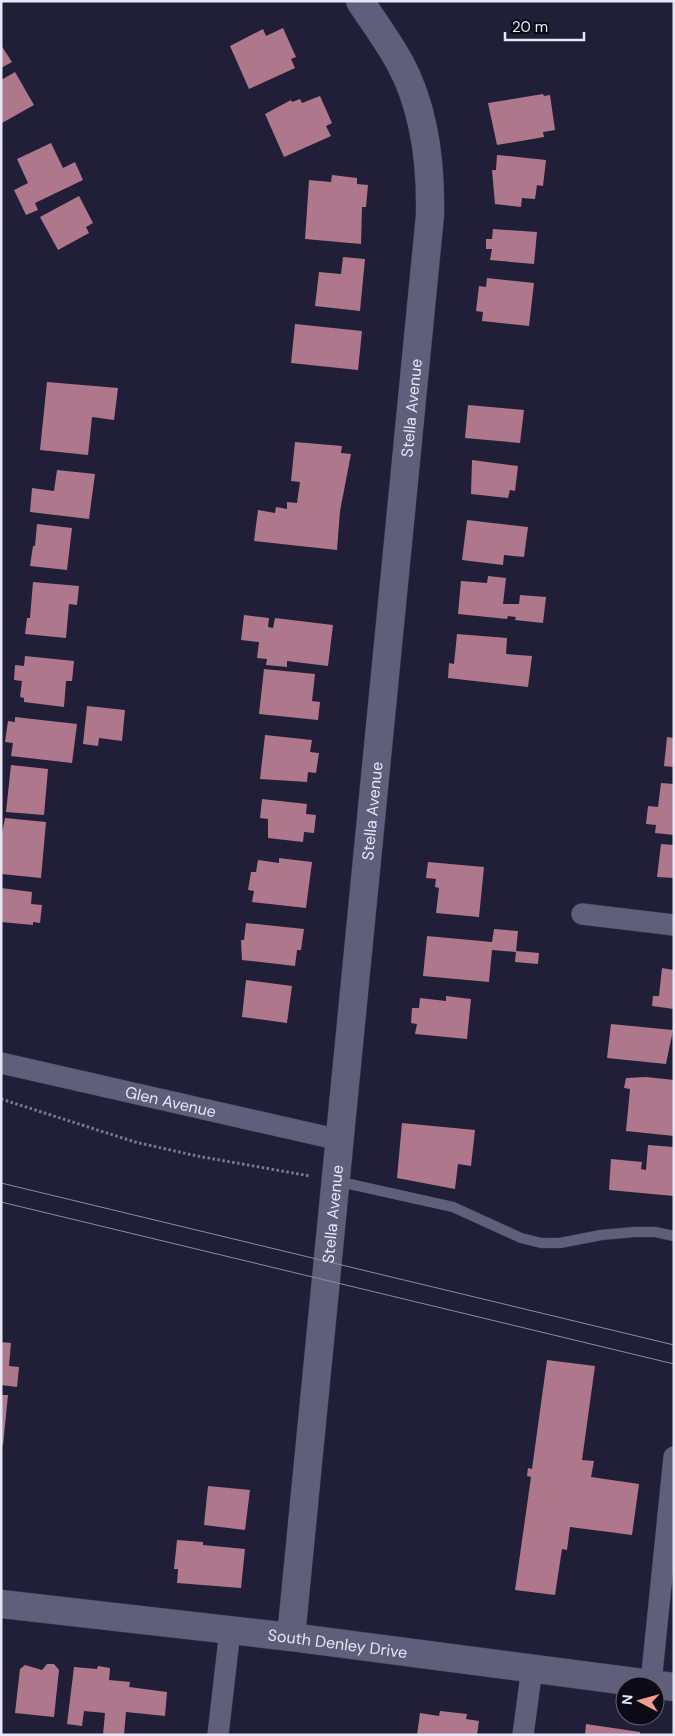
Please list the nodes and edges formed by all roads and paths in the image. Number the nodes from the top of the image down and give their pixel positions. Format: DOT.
graph roads {
  1 [pos="360,1"];
  2 [pos="582,914"];
  3 [pos="674,925"];
  4 [pos="1,1063"];
  5 [pos="1,1099"];
  6 [pos="340,1140"];
  7 [pos="336,1180"];
  8 [pos="674,1236"];
  9 [pos="674,1457"];
  10 [pos="1,1604"];
  11 [pos="230,1630"];
  12 [pos="291,1637"];
  13 [pos="532,1668"];
  14 [pos="662,1676"];
  15 [pos="615,1679"];
  16 [pos="218,1735"];
  17 [pos="523,1735"];
  1 -- 6 [label="street, Stella Avenue"];
  2 -- 3 [label="street"];
  4 -- 6 [label="street, Glen Avenue"];
  5 -- 7 [label="path"];
  6 -- 7 [label="street, Stella Avenue"];
  7 -- 8 [label="lane"];
  7 -- 12 [label="street, Stella Avenue"];
  9 -- 14 [label="street"];
  10 -- 11 [label="street, South Denley Drive"];
  11 -- 12 [label="street, South Denley Drive"];
  11 -- 16 [label="street"];
  12 -- 13 [label="street, South Denley Drive"];
  13 -- 15 [label="street, South Denley Drive"];
  13 -- 17 [label="street"];
}
